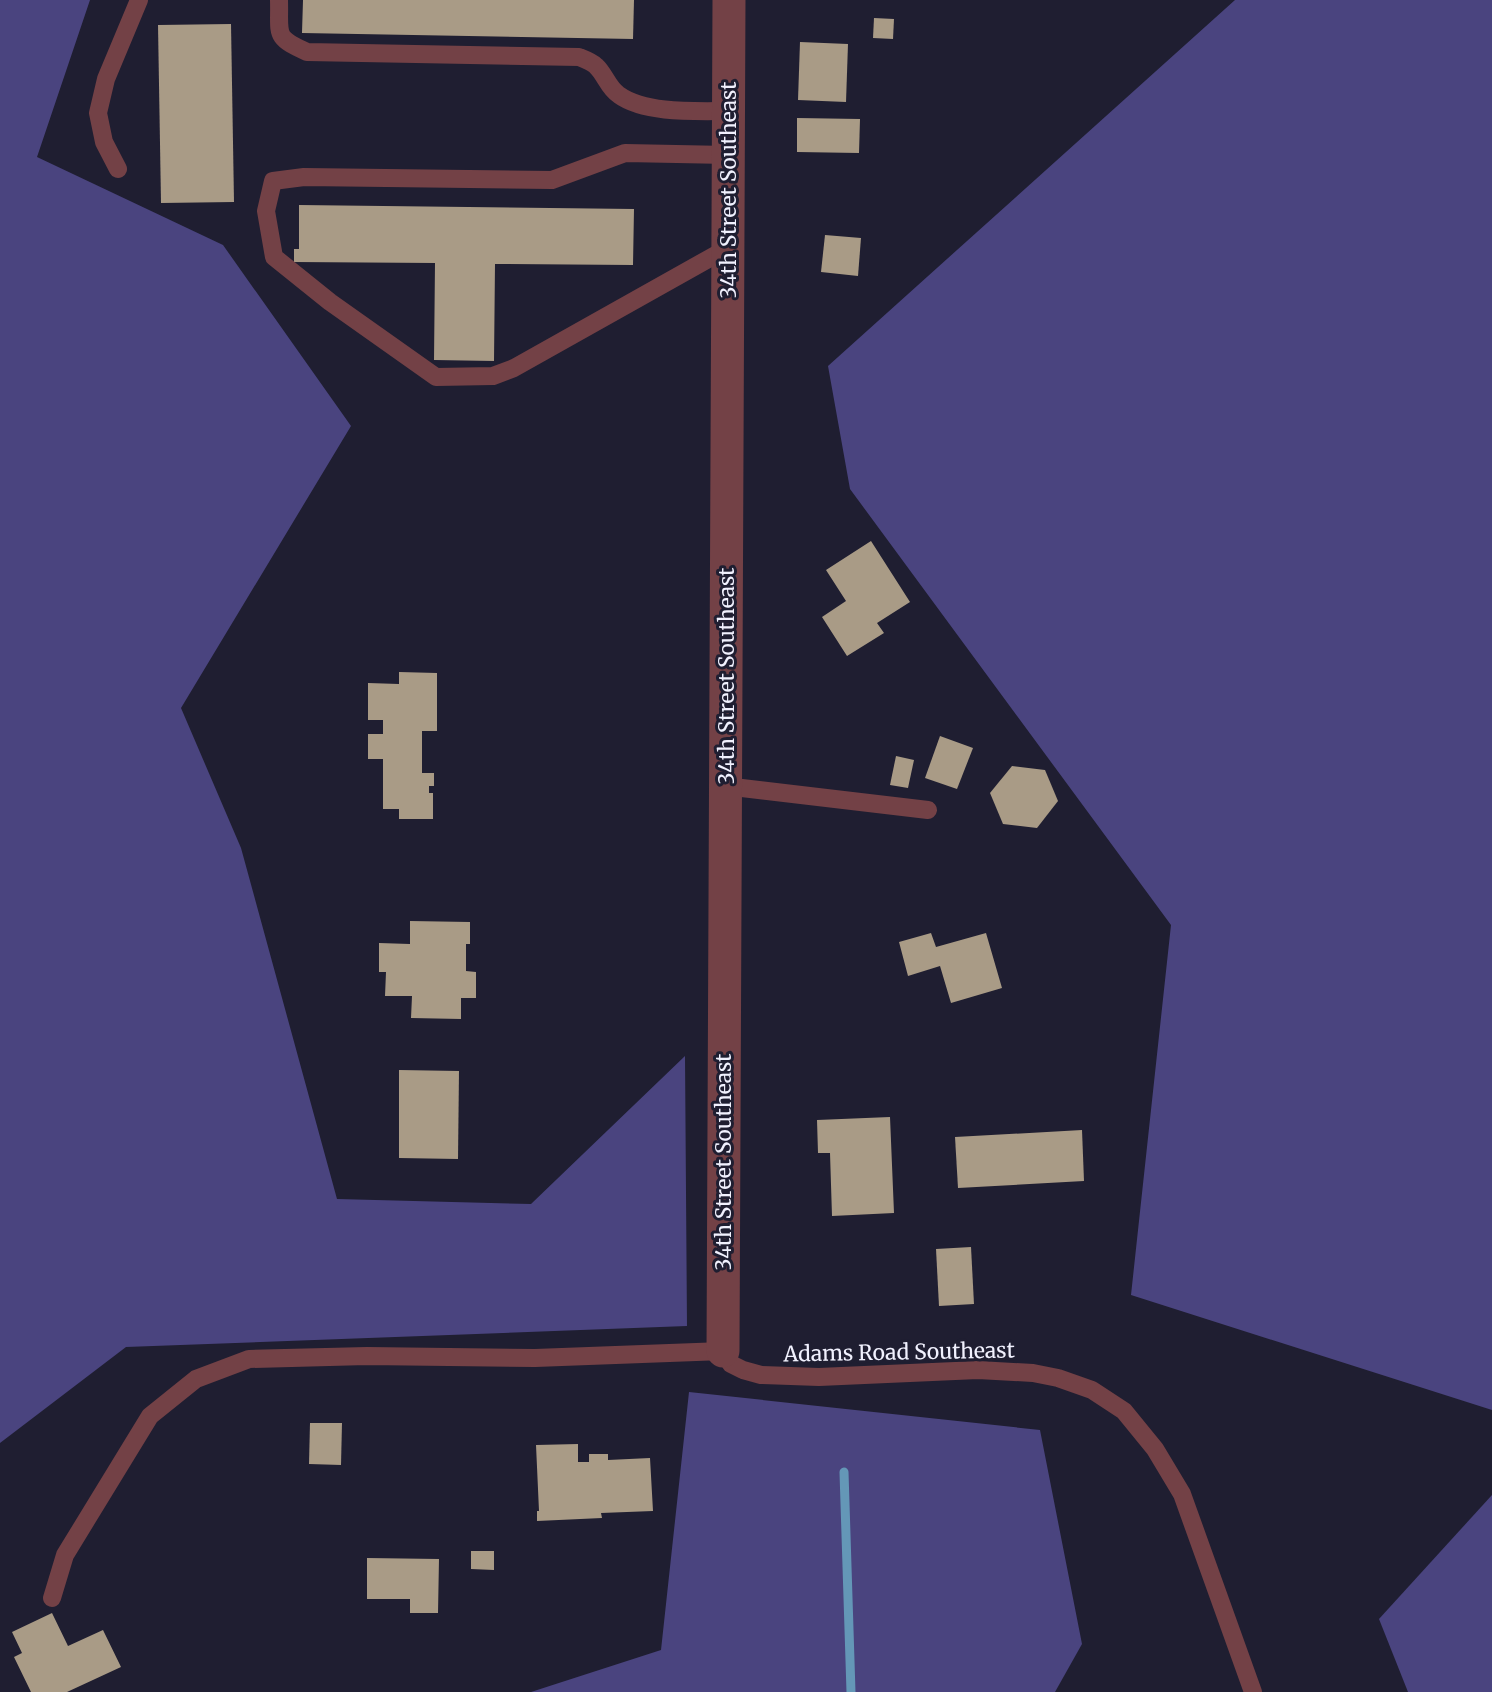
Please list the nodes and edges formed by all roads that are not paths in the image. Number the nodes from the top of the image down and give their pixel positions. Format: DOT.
graph roads {
  1 [pos="139,0"];
  2 [pos="279,0"];
  3 [pos="729,0"];
  4 [pos="729,111"];
  5 [pos="728,155"];
  6 [pos="118,169"];
  7 [pos="728,248"];
  8 [pos="725,786"];
  9 [pos="928,810"];
  10 [pos="723,1351"];
  11 [pos="52,1598"];
  12 [pos="1253,1692"];
  1 -- 6 [label="lane"];
  2 -- 4 [label="lane"];
  3 -- 4 [label="street, 34th Street Southeast"];
  4 -- 5 [label="street, 34th Street Southeast"];
  5 -- 7 [label="street, 34th Street Southeast"];
  5 -- 7 [label="lane"];
  7 -- 8 [label="street, 34th Street Southeast"];
  8 -- 9 [label="lane"];
  8 -- 10 [label="street, 34th Street Southeast"];
  10 -- 11 [label="lane"];
  10 -- 12 [label="lane, Adams Road Southeast"];
}
